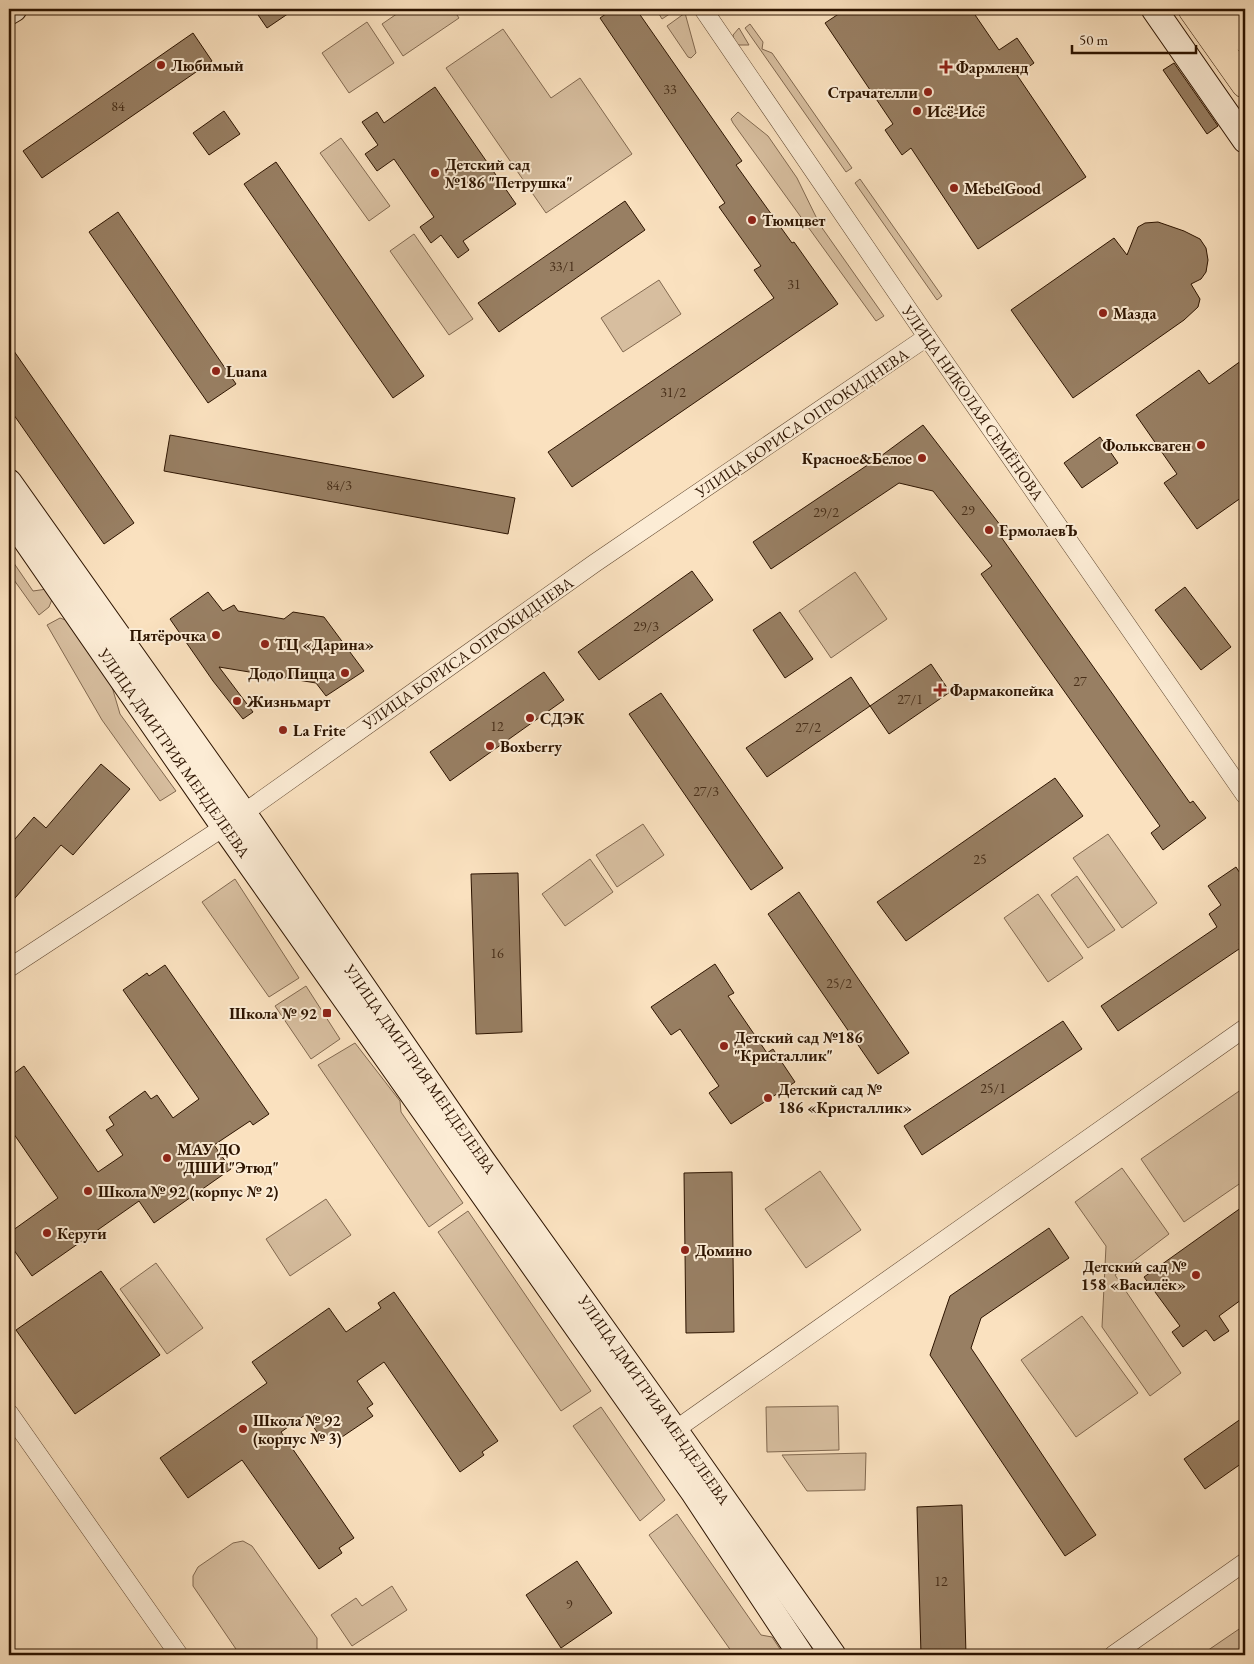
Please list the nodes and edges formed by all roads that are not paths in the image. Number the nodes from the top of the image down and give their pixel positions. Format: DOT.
graph roads {
  1 [pos="14,9"];
  2 [pos="703,9"];
  3 [pos="1154,9"];
  4 [pos="1192,9"];
  5 [pos="1225,9"];
  6 [pos="9,12"];
  7 [pos="1245,38"];
  8 [pos="1245,84"];
  9 [pos="1245,140"];
  10 [pos="928,337"];
  11 [pos="9,482"];
  12 [pos="9,516"];
  13 [pos="1245,795"];
  14 [pos="233,819"];
  15 [pos="9,968"];
  16 [pos="1245,1028"];
  17 [pos="9,1413"];
  18 [pos="675,1430"];
  19 [pos="1245,1562"];
  20 [pos="179,1655"];
  21 [pos="801,1655"];
  22 [pos="833,1655"];
  23 [pos="1113,1655"];
  1 -- 6 [label="street"];
  2 -- 10 [label="street, УЛИЦА НИКОЛАЯ СЕМЁНОВА"];
  3 -- 9 [label="street"];
  4 -- 8 [label="highway"];
  5 -- 7 [label="highway"];
  10 -- 13 [label="street, УЛИЦА НИКОЛАЯ СЕМЁНОВА"];
  10 -- 14 [label="street, УЛИЦА БОРИСА ОПРОКИДНЕВА"];
  11 -- 14 [label="street, УЛИЦА ДМИТРИЯ МЕНДЕЛЕЕВА"];
  12 -- 14 [label="street, УЛИЦА ДМИТРИЯ МЕНДЕЛЕЕВА"];
  14 -- 15 [label="street, УЛИЦА БОРИСА ОПРОКИДНЕВА"];
  14 -- 18 [label="street, УЛИЦА ДМИТРИЯ МЕНДЕЛЕЕВА"];
  14 -- 21 [label="street, УЛИЦА ДМИТРИЯ МЕНДЕЛЕЕВА"];
  16 -- 18 [label="street"];
  17 -- 20 [label="street"];
  18 -- 22 [label="street, УЛИЦА ДМИТРИЯ МЕНДЕЛЕЕВА"];
  19 -- 23 [label="street"];
}
